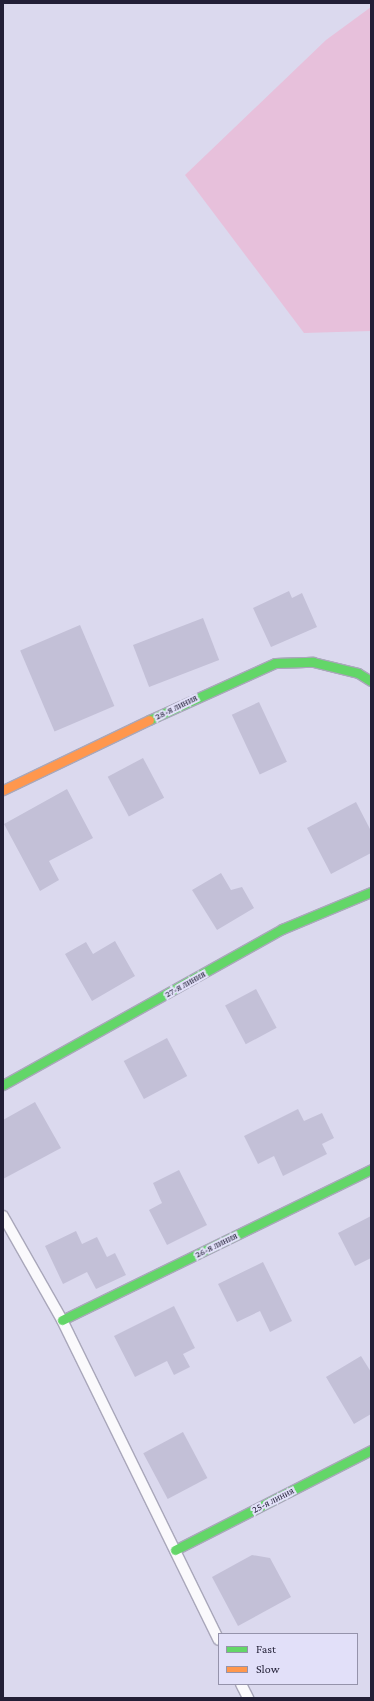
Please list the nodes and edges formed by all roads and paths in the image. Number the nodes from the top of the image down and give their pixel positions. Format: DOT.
graph roads {
  1 [pos="371,681"];
  2 [pos="3,790"];
  3 [pos="371,892"];
  4 [pos="3,1085"];
  5 [pos="371,1169"];
  6 [pos="3,1216"];
  7 [pos="62,1320"];
  8 [pos="371,1450"];
  9 [pos="175,1550"];
  10 [pos="218,1638"];
  11 [pos="242,1685"];
  12 [pos="248,1698"];
  1 -- 2 [label="street, 28-я линия"];
  3 -- 4 [label="street, 27-я линия"];
  5 -- 7 [label="street, 26-я линия"];
  6 -- 7 [label="lane"];
  7 -- 9 [label="lane"];
  8 -- 9 [label="street, 25-я линия"];
  9 -- 10 [label="lane"];
  11 -- 12 [label="lane"];
}
